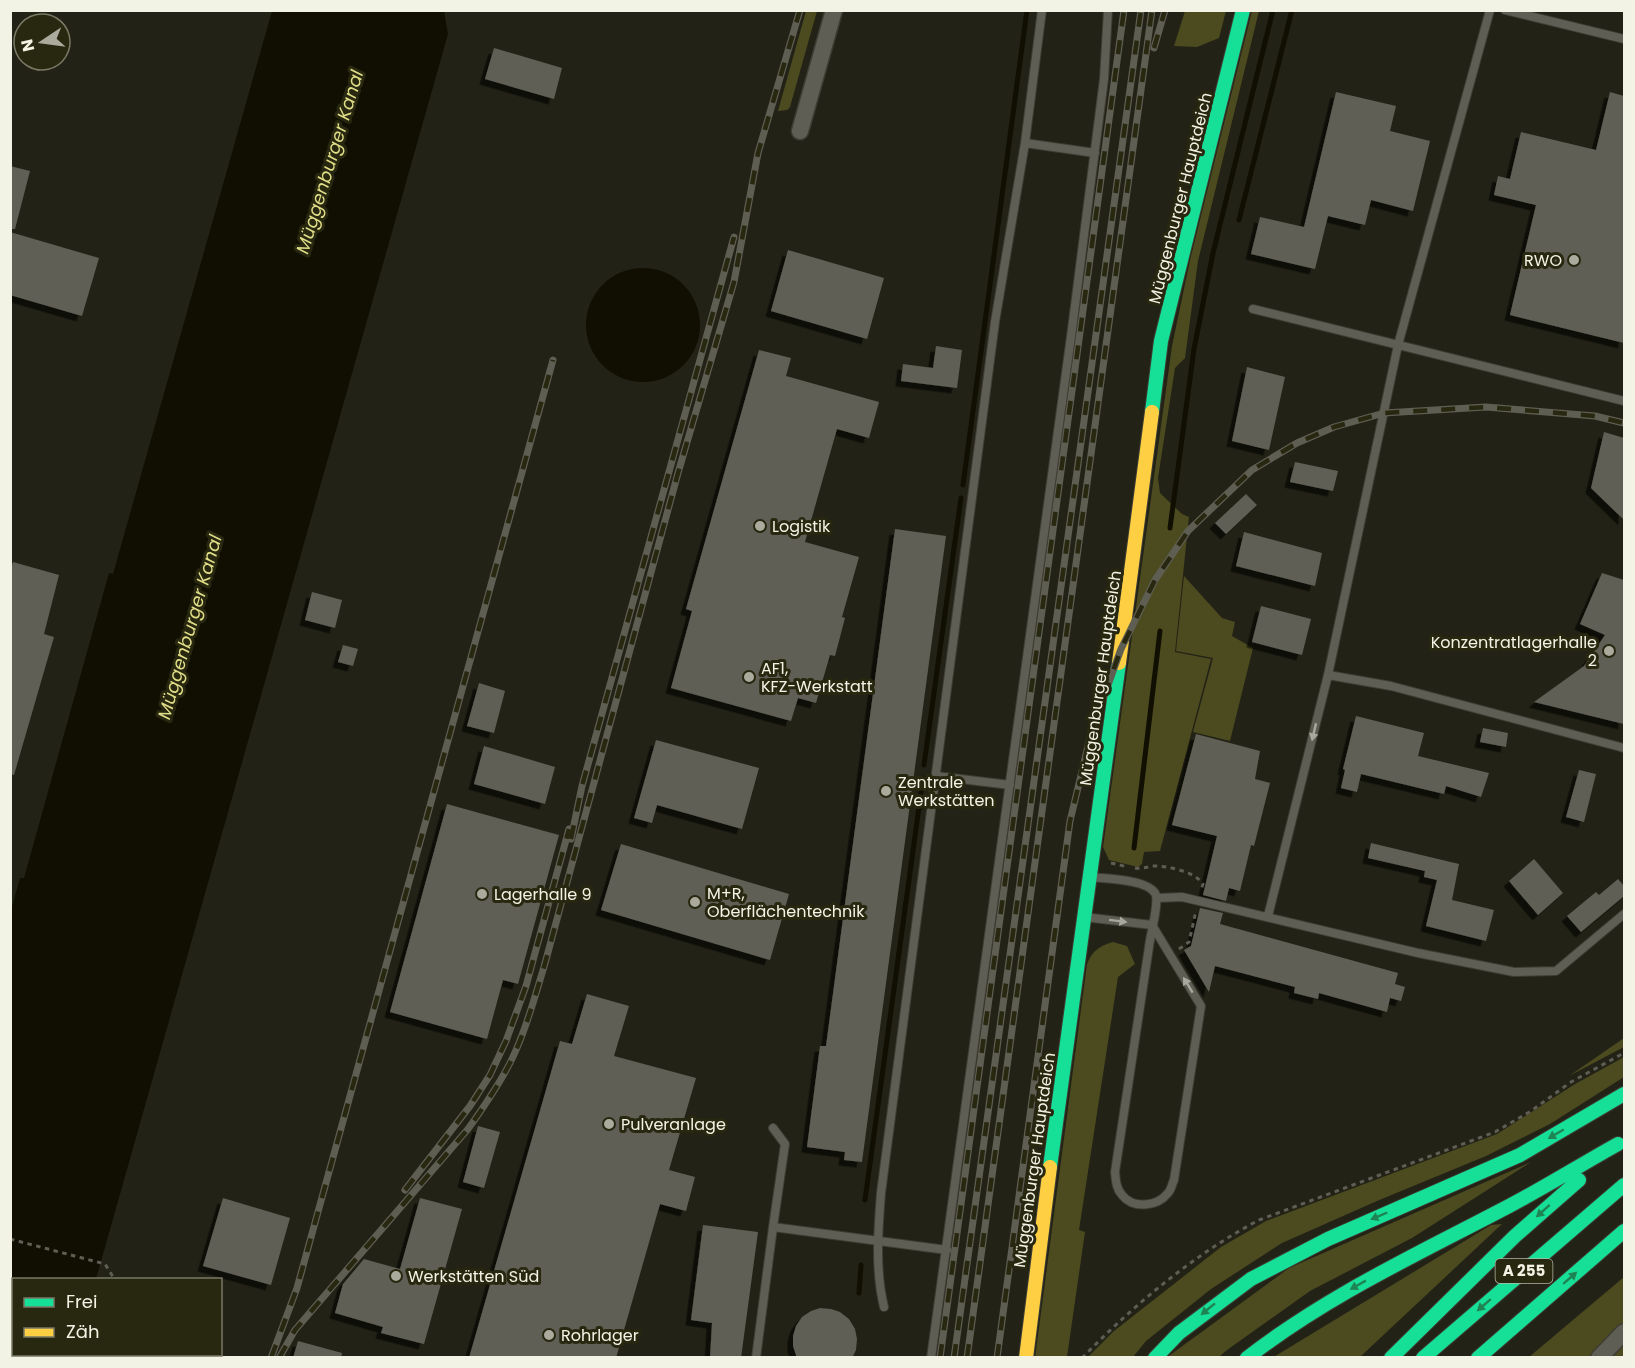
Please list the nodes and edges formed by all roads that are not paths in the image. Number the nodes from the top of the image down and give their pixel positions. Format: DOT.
graph roads {
  1 [pos="834,10"];
  2 [pos="1042,10"];
  3 [pos="1108,10"];
  4 [pos="1244,10"];
  5 [pos="1490,10"];
  6 [pos="1505,10"];
  7 [pos="1624,39"];
  8 [pos="800,131"];
  9 [pos="1025,143"];
  10 [pos="1095,153"];
  11 [pos="1253,309"];
  12 [pos="1398,345"];
  13 [pos="1624,400"];
  14 [pos="1328,675"];
  15 [pos="1624,748"];
  16 [pos="936,776"];
  17 [pos="1010,785"];
  18 [pos="1089,877"];
  19 [pos="1157,897"];
  20 [pos="1624,914"];
  21 [pos="1084,916"];
  22 [pos="1268,916"];
  23 [pos="1152,925"];
  24 [pos="1624,1094"];
  25 [pos="773,1128"];
  26 [pos="1574,1139"];
  27 [pos="1622,1142"];
  28 [pos="1624,1185"];
  29 [pos="1513,1188"];
  30 [pos="773,1227"];
  31 [pos="1624,1231"];
  32 [pos="878,1241"];
  33 [pos="947,1250"];
  34 [pos="1409,1258"];
  35 [pos="884,1307"];
  36 [pos="1624,1332"];
  37 [pos="756,1358"];
  38 [pos="931,1358"];
  39 [pos="1026,1358"];
  40 [pos="1155,1358"];
  41 [pos="1247,1358"];
  42 [pos="1390,1358"];
  43 [pos="1423,1358"];
  44 [pos="1478,1358"];
  45 [pos="1599,1358"];
  1 -- 8 [label="street"];
  2 -- 9 [label="lane"];
  3 -- 10 [label="lane"];
  4 -- 18 [label="main road, Müggenburger Hauptdeich"];
  5 -- 12 [label="lane"];
  6 -- 7 [label="lane"];
  9 -- 10 [label="lane"];
  9 -- 16 [label="lane"];
  10 -- 17 [label="lane"];
  11 -- 12 [label="lane"];
  12 -- 13 [label="lane"];
  12 -- 14 [label="lane"];
  14 -- 15 [label="lane"];
  14 -- 22 [label="lane, one-way"];
  16 -- 17 [label="lane"];
  16 -- 32 [label="lane"];
  17 -- 33 [label="lane"];
  18 -- 19 [label="lane"];
  18 -- 21 [label="main road, Müggenburger Hauptdeich"];
  19 -- 22 [label="lane"];
  19 -- 23 [label="lane"];
  20 -- 22 [label="lane"];
  21 -- 23 [label="lane, one-way"];
  21 -- 39 [label="main road, Müggenburger Hauptdeich"];
  23 -- 23 [label="lane, one-way"];
  24 -- 26 [label="main road"];
  24 -- 40 [label="main road, one-way"];
  25 -- 30 [label="lane"];
  27 -- 34 [label="main road"];
  27 -- 42 [label="main road, one-way"];
  28 -- 43 [label="main road, A 255, one-way"];
  29 -- 34 [label="main road"];
  30 -- 32 [label="lane"];
  30 -- 37 [label="lane"];
  44 -- 31 [label="main road, A 255, one-way"];
  32 -- 33 [label="lane"];
  32 -- 35 [label="lane"];
  33 -- 38 [label="lane"];
  34 -- 41 [label="main road, one-way"];
  36 -- 45 [label="street"];
}
